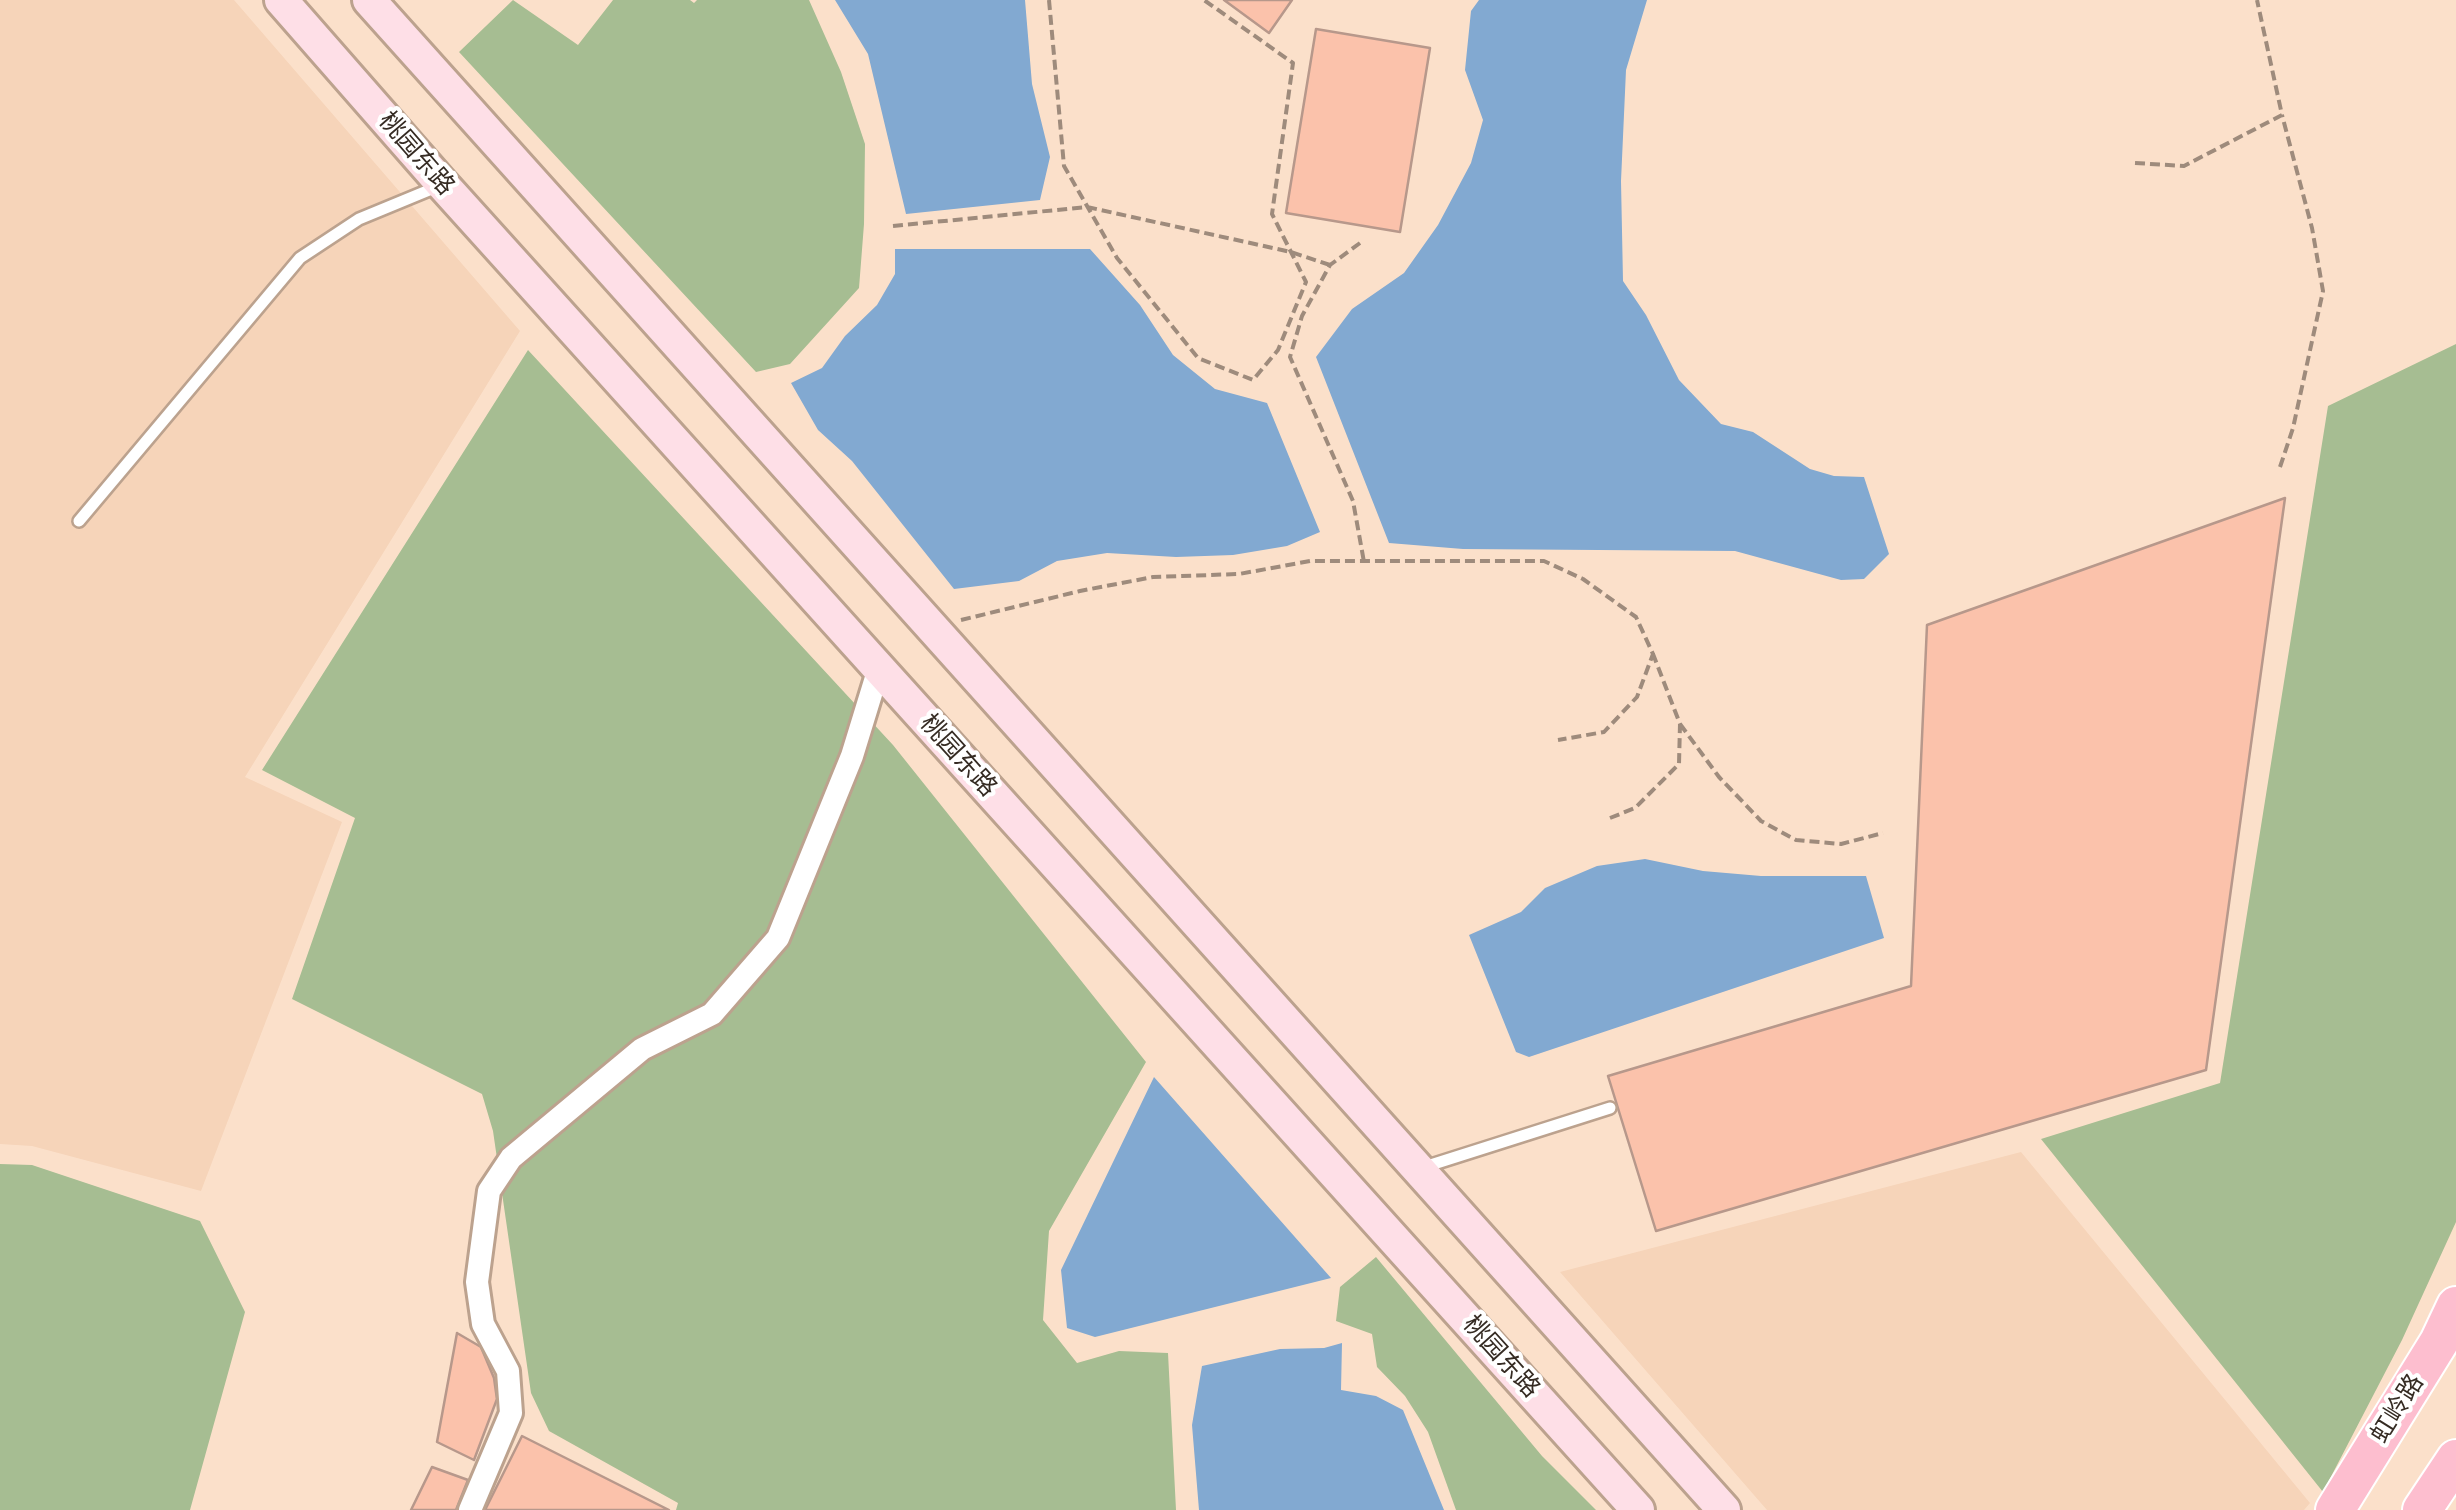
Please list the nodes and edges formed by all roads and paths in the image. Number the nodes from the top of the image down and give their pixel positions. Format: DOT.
graph roads {
  1 [pos="281,0"];
  2 [pos="369,0"];
  3 [pos="1049,0"];
  4 [pos="1204,0"];
  5 [pos="2256,0"];
  6 [pos="2282,115"];
  7 [pos="2136,163"];
  8 [pos="443,185"];
  9 [pos="1088,207"];
  10 [pos="893,226"];
  11 [pos="1360,243"];
  12 [pos="1291,252"];
  13 [pos="1330,264"];
  14 [pos="2280,467"];
  15 [pos="80,521"];
  16 [pos="1364,562"];
  17 [pos="932,628"];
  18 [pos="1652,654"];
  19 [pos="879,668"];
  20 [pos="1680,724"];
  21 [pos="1558,740"];
  22 [pos="1610,818"];
  23 [pos="1883,833"];
  24 [pos="1610,1108"];
  25 [pos="1417,1169"];
  26 [pos="2456,1306"];
  27 [pos="2456,1458"];
  28 [pos="470,1510"];
  29 [pos="1638,1510"];
  30 [pos="1724,1510"];
  31 [pos="2335,1510"];
  32 [pos="2422,1510"];
  1 -- 8 [label="main road, 桃园东路"];
  2 -- 17 [label="main road"];
  3 -- 9 [label="path"];
  4 -- 12 [label="path"];
  5 -- 6 [label="path"];
  6 -- 7 [label="path"];
  6 -- 14 [label="path"];
  8 -- 15 [label="lane"];
  8 -- 19 [label="main road, 桃园东路"];
  9 -- 10 [label="path"];
  9 -- 12 [label="path"];
  9 -- 12 [label="path"];
  11 -- 13 [label="path"];
  12 -- 13 [label="path"];
  13 -- 16 [label="path"];
  16 -- 17 [label="path"];
  16 -- 18 [label="path"];
  17 -- 25 [label="main road"];
  18 -- 20 [label="path"];
  18 -- 21 [label="path"];
  19 -- 28 [label="street"];
  19 -- 29 [label="main road, 桃园东路"];
  20 -- 22 [label="path"];
  20 -- 23 [label="path"];
  24 -- 25 [label="lane"];
  25 -- 30 [label="main road"];
  26 -- 31 [label="main road, 虹岭路"];
  27 -- 32 [label="main road"];
}
